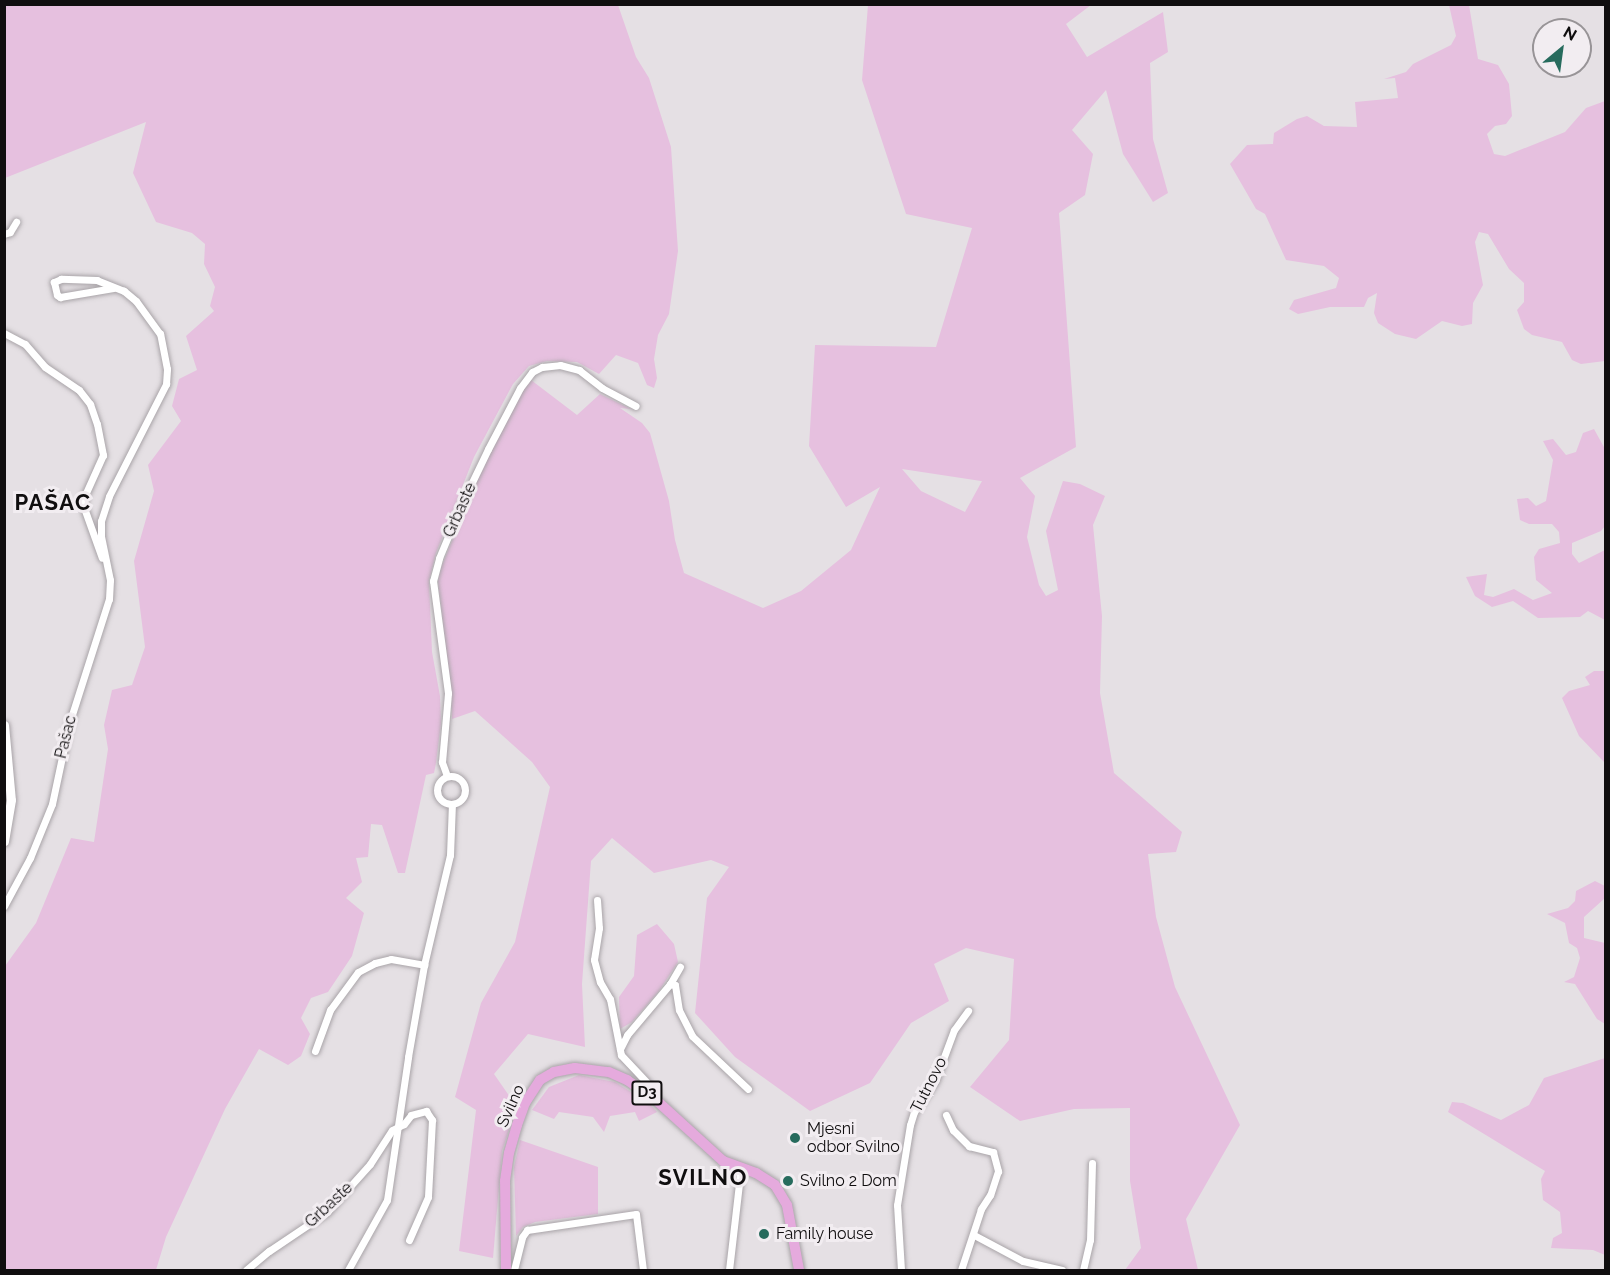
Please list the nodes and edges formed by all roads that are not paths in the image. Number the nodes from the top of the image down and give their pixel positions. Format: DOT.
graph roads {
  1 [pos="16,222"];
  2 [pos="4,234"];
  3 [pos="113,288"];
  4 [pos="4,333"];
  5 [pos="636,406"];
  6 [pos="105,563"];
  7 [pos="4,725"];
  8 [pos="447,776"];
  9 [pos="452,804"];
  10 [pos="4,841"];
  11 [pos="597,900"];
  12 [pos="4,906"];
  13 [pos="424,965"];
  14 [pos="680,967"];
  15 [pos="670,984"];
  16 [pos="968,1011"];
  17 [pos="620,1049"];
  18 [pos="315,1051"];
  19 [pos="748,1089"];
  20 [pos="656,1100"];
  21 [pos="946,1115"];
  22 [pos="398,1126"];
  23 [pos="1092,1163"];
  24 [pos="741,1167"];
  25 [pos="974,1235"];
  26 [pos="409,1240"];
  27 [pos="246,1270"];
  28 [pos="348,1270"];
  29 [pos="506,1270"];
  30 [pos="514,1270"];
  31 [pos="643,1270"];
  32 [pos="729,1270"];
  33 [pos="799,1270"];
  34 [pos="901,1270"];
  35 [pos="961,1270"];
  36 [pos="1062,1270"];
  37 [pos="1083,1270"];
  1 -- 2 [label="street"];
  3 -- 3 [label="street, Pašac"];
  3 -- 6 [label="street, Pašac"];
  4 -- 6 [label="street, Pašac"];
  5 -- 8 [label="street, Grbaste"];
  6 -- 12 [label="street, Pašac"];
  7 -- 10 [label="main road"];
  8 -- 9 [label="street, Grbaste"];
  8 -- 9 [label="street, Grbaste"];
  9 -- 13 [label="street, Grbaste"];
  11 -- 17 [label="street, Svilno"];
  13 -- 18 [label="street"];
  13 -- 22 [label="street, Grbaste"];
  14 -- 15 [label="street"];
  15 -- 17 [label="street"];
  15 -- 19 [label="street"];
  16 -- 34 [label="street, Tutnovo"];
  17 -- 20 [label="street, Svilno"];
  20 -- 24 [label="main road, Svilno / D3"];
  20 -- 29 [label="main road, Svilno / D3"];
  21 -- 25 [label="street, Tutnovo"];
  22 -- 26 [label="street, Grbaste"];
  22 -- 27 [label="street, Grbaste"];
  22 -- 28 [label="street, Grbaste"];
  23 -- 37 [label="street"];
  24 -- 32 [label="street"];
  24 -- 33 [label="main road, Svilno / D3"];
  25 -- 35 [label="street, Tutnovo"];
  25 -- 36 [label="street"];
  30 -- 31 [label="street"];
}
